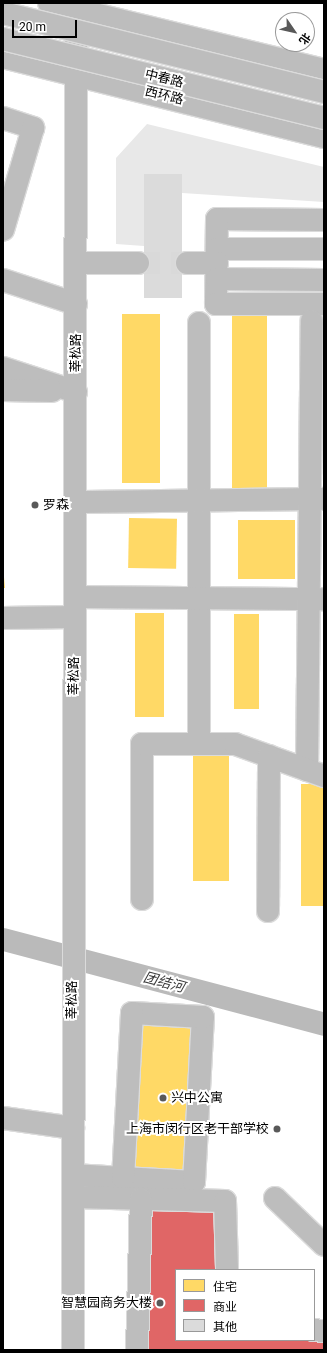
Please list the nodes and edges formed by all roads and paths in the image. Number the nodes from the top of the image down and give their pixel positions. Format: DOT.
graph roads {
  1 [pos="49,3"];
  2 [pos="76,6"];
  3 [pos="3,13"];
  4 [pos="3,39"];
  5 [pos="3,57"];
  6 [pos="324,70"];
  7 [pos="77,74"];
  8 [pos="324,92"];
  9 [pos="3,118"];
  10 [pos="324,118"];
  11 [pos="324,137"];
  12 [pos="324,220"];
  13 [pos="3,230"];
  14 [pos="324,249"];
  15 [pos="76,262"];
  16 [pos="138,263"];
  17 [pos="187,263"];
  18 [pos="217,264"];
  19 [pos="3,280"];
  20 [pos="324,280"];
  21 [pos="76,304"];
  22 [pos="318,313"];
  23 [pos="199,323"];
  24 [pos="3,368"];
  25 [pos="3,390"];
  26 [pos="76,392"];
  27 [pos="317,499"];
  28 [pos="199,500"];
  29 [pos="75,502"];
  30 [pos="199,597"];
  31 [pos="316,598"];
  32 [pos="75,607"];
  33 [pos="3,618"];
  34 [pos="199,744"];
  35 [pos="269,756"];
  36 [pos="315,773"];
  37 [pos="142,899"];
  38 [pos="268,910"];
  39 [pos="3,1118"];
  40 [pos="73,1128"];
  41 [pos="73,1176"];
  42 [pos="123,1178"];
  43 [pos="73,1197"];
  44 [pos="275,1198"];
  45 [pos="141,1199"];
  46 [pos="324,1245"];
  47 [pos="227,1269"];
  48 [pos="73,1350"];
  49 [pos="138,1350"];
  1 -- 2 [label="main road"];
  2 -- 6 [label="main road"];
  2 -- 7 [label="main road, 莘松路"];
  3 -- 8 [label="main road, 中春路, bridge"];
  4 -- 10 [label="main road, 中春路, bridge"];
  5 -- 7 [label="main road, 西环路"];
  7 -- 11 [label="main road, 西环路"];
  7 -- 15 [label="main road, 莘松路"];
  9 -- 13 [label="main road"];
  12 -- 18 [label="main road"];
  14 -- 18 [label="main road"];
  15 -- 16 [label="main road"];
  15 -- 21 [label="main road, 莘松路"];
  17 -- 18 [label="main road"];
  18 -- 20 [label="main road"];
  18 -- 22 [label="main road"];
  19 -- 21 [label="main road"];
  21 -- 26 [label="main road, 莘松路"];
  22 -- 27 [label="main road"];
  23 -- 28 [label="main road"];
  24 -- 26 [label="main road"];
  25 -- 26 [label="main road"];
  26 -- 29 [label="main road, 莘松路"];
  27 -- 28 [label="main road"];
  27 -- 31 [label="main road"];
  28 -- 29 [label="main road"];
  28 -- 30 [label="main road"];
  29 -- 32 [label="main road, 莘松路"];
  30 -- 31 [label="main road"];
  30 -- 32 [label="main road"];
  30 -- 34 [label="main road"];
  31 -- 36 [label="main road"];
  32 -- 33 [label="main road"];
  32 -- 40 [label="main road, 莘松路"];
  34 -- 35 [label="main road"];
  34 -- 37 [label="main road"];
  35 -- 36 [label="main road"];
  35 -- 38 [label="main road"];
  39 -- 40 [label="main road"];
  40 -- 41 [label="main road, 莘松路"];
  41 -- 42 [label="main road"];
  41 -- 43 [label="main road, 莘松路"];
  42 -- 42 [label="main road"];
  43 -- 45 [label="main road"];
  43 -- 48 [label="main road, 莘松路"];
  44 -- 46 [label="main road"];
  45 -- 47 [label="main road"];
  45 -- 49 [label="main road"];
}
